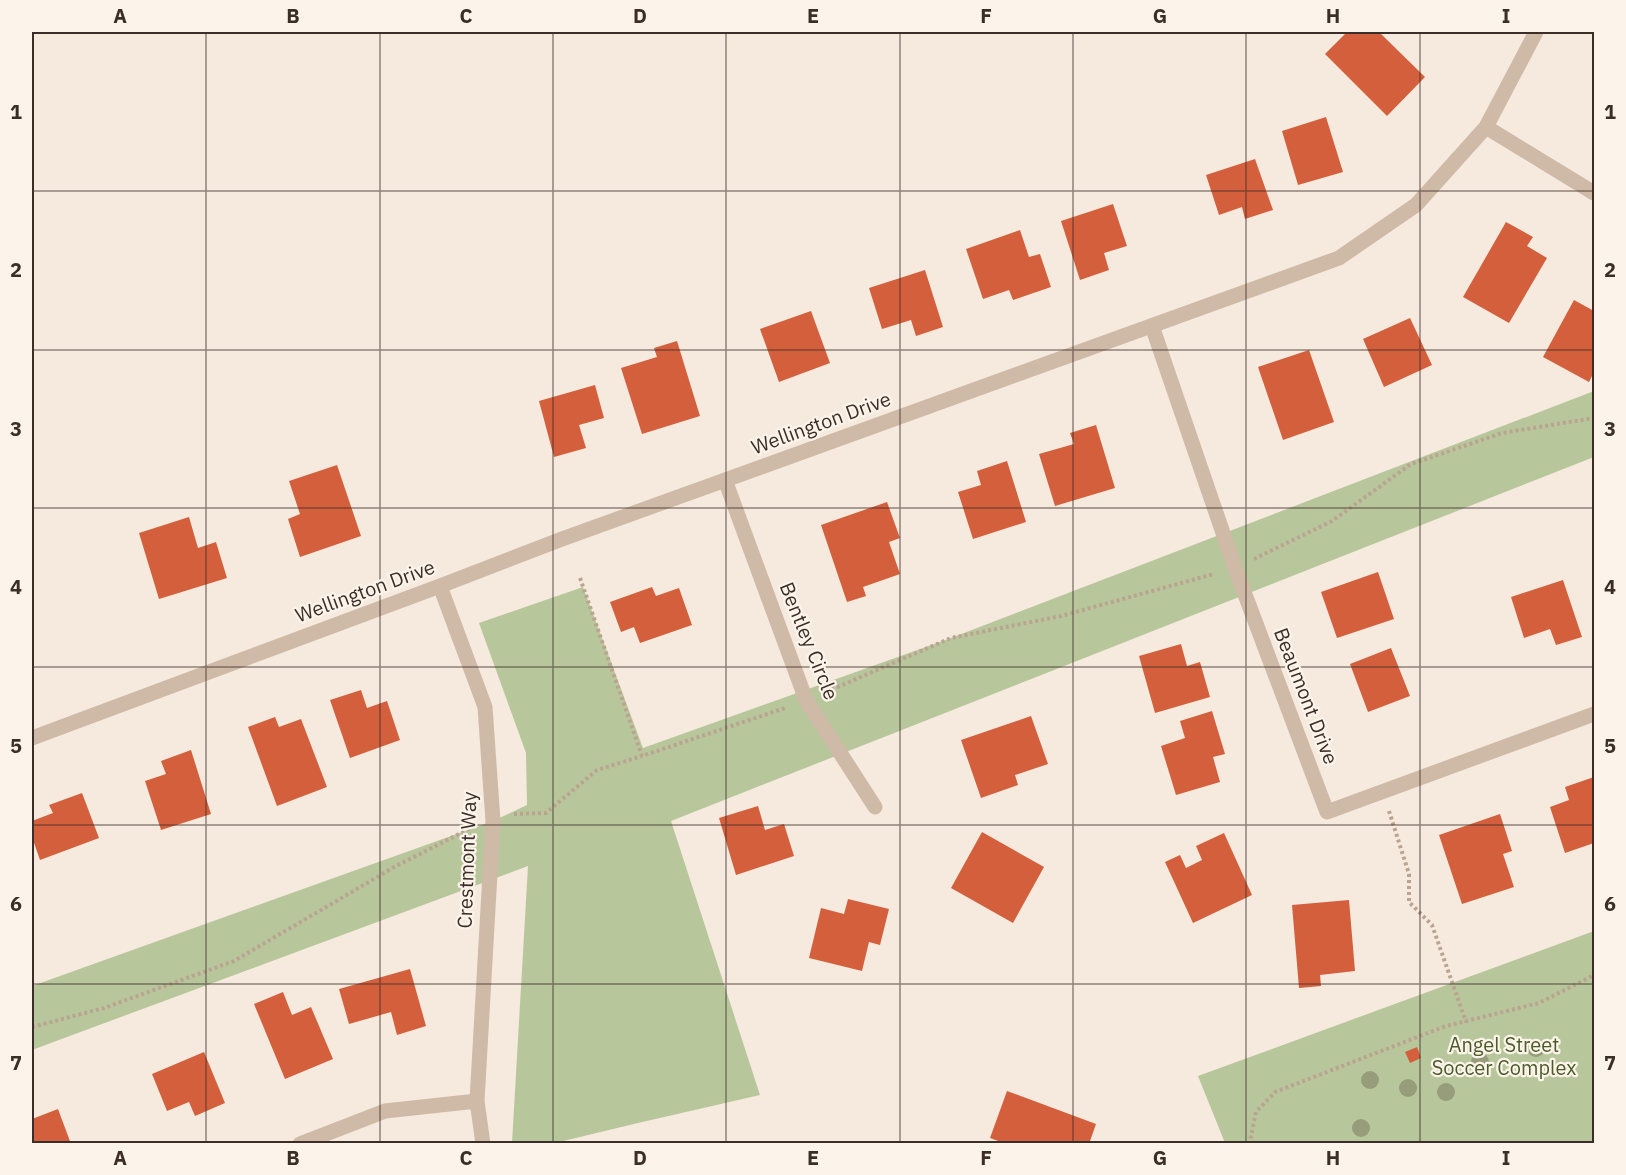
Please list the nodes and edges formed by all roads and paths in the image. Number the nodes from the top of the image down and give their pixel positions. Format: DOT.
graph roads {
  1 [pos="1536,32"];
  2 [pos="1486,127"];
  3 [pos="1594,193"];
  4 [pos="1152,326"];
  5 [pos="1594,418"];
  6 [pos="725,480"];
  7 [pos="1253,560"];
  8 [pos="1215,574"];
  9 [pos="580,578"];
  10 [pos="440,586"];
  11 [pos="822,694"];
  12 [pos="785,708"];
  13 [pos="1594,714"];
  14 [pos="32,738"];
  15 [pos="642,756"];
  16 [pos="875,807"];
  17 [pos="1389,811"];
  18 [pos="514,814"];
  19 [pos="471,828"];
  20 [pos="1594,975"];
  21 [pos="1466,1022"];
  22 [pos="32,1027"];
  23 [pos="477,1101"];
  24 [pos="300,1143"];
  25 [pos="483,1143"];
  26 [pos="1252,1143"];
  1 -- 2 [label="street, Wellington Drive"];
  2 -- 3 [label="street"];
  2 -- 4 [label="street, Wellington Drive"];
  4 -- 6 [label="street, Wellington Drive"];
  4 -- 13 [label="street, Beaumont Drive"];
  5 -- 7 [label="path"];
  6 -- 10 [label="street, Wellington Drive"];
  6 -- 16 [label="street, Bentley Circle"];
  8 -- 11 [label="path"];
  9 -- 15 [label="path"];
  10 -- 14 [label="street, Wellington Drive"];
  10 -- 23 [label="street, Crestmont Way"];
  12 -- 15 [label="path"];
  15 -- 18 [label="path"];
  17 -- 21 [label="path"];
  19 -- 22 [label="path"];
  20 -- 21 [label="path"];
  21 -- 26 [label="path"];
  23 -- 24 [label="street"];
  23 -- 25 [label="street, Crestmont Way"];
}
